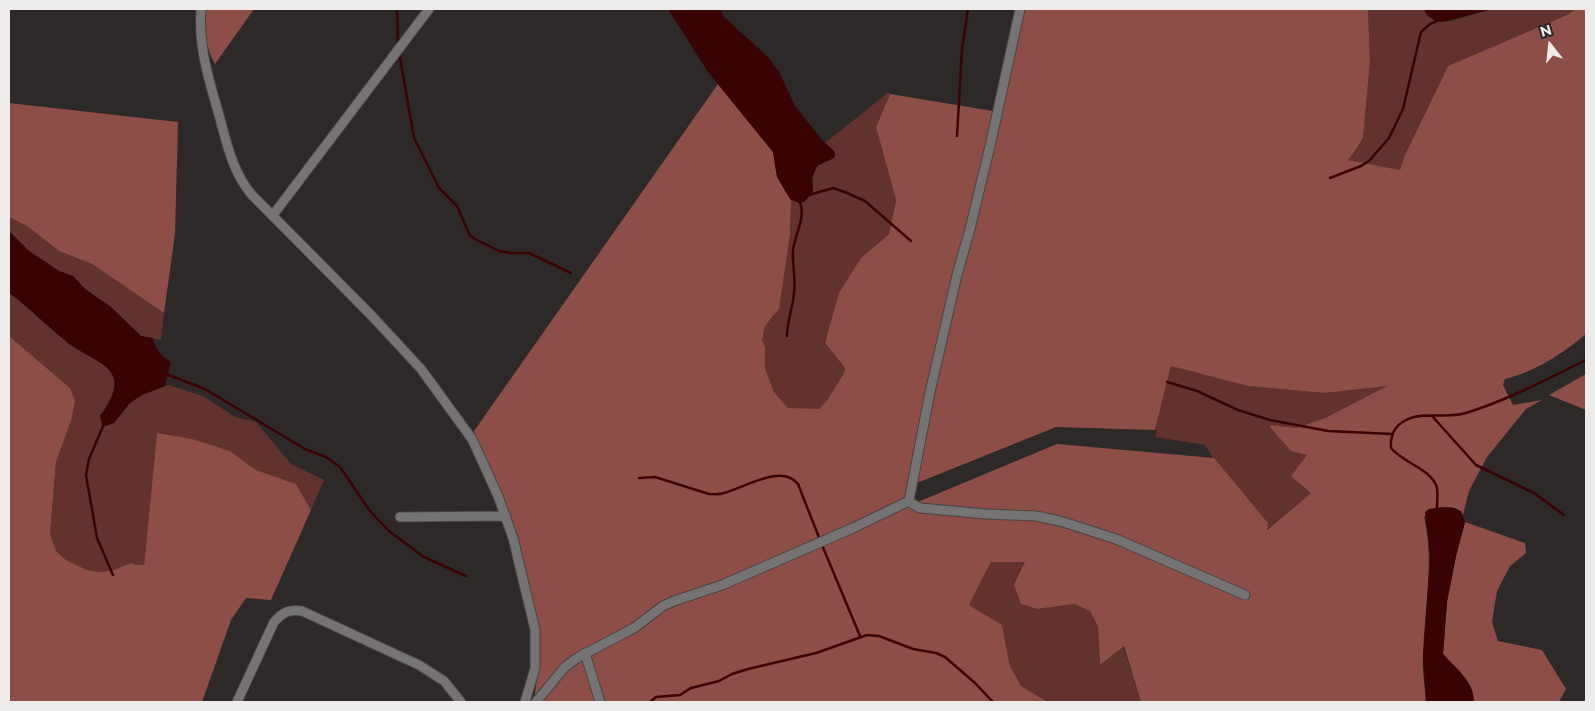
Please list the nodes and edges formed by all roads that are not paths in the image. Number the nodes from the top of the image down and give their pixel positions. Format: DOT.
graph roads {
  1 [pos="201,9"];
  2 [pos="429,9"];
  3 [pos="1020,9"];
  4 [pos="273,215"];
  5 [pos="909,500"];
  6 [pos="506,516"];
  7 [pos="400,517"];
  8 [pos="1245,595"];
  9 [pos="585,653"];
  10 [pos="237,702"];
  11 [pos="461,702"];
  12 [pos="525,702"];
  13 [pos="536,702"];
  14 [pos="600,702"];
  1 -- 4 [label="street"];
  2 -- 4 [label="street"];
  3 -- 5 [label="street"];
  4 -- 6 [label="street"];
  5 -- 8 [label="street"];
  5 -- 9 [label="street"];
  6 -- 7 [label="street"];
  6 -- 12 [label="street"];
  9 -- 13 [label="street"];
  9 -- 14 [label="street"];
  10 -- 11 [label="street"];
}
